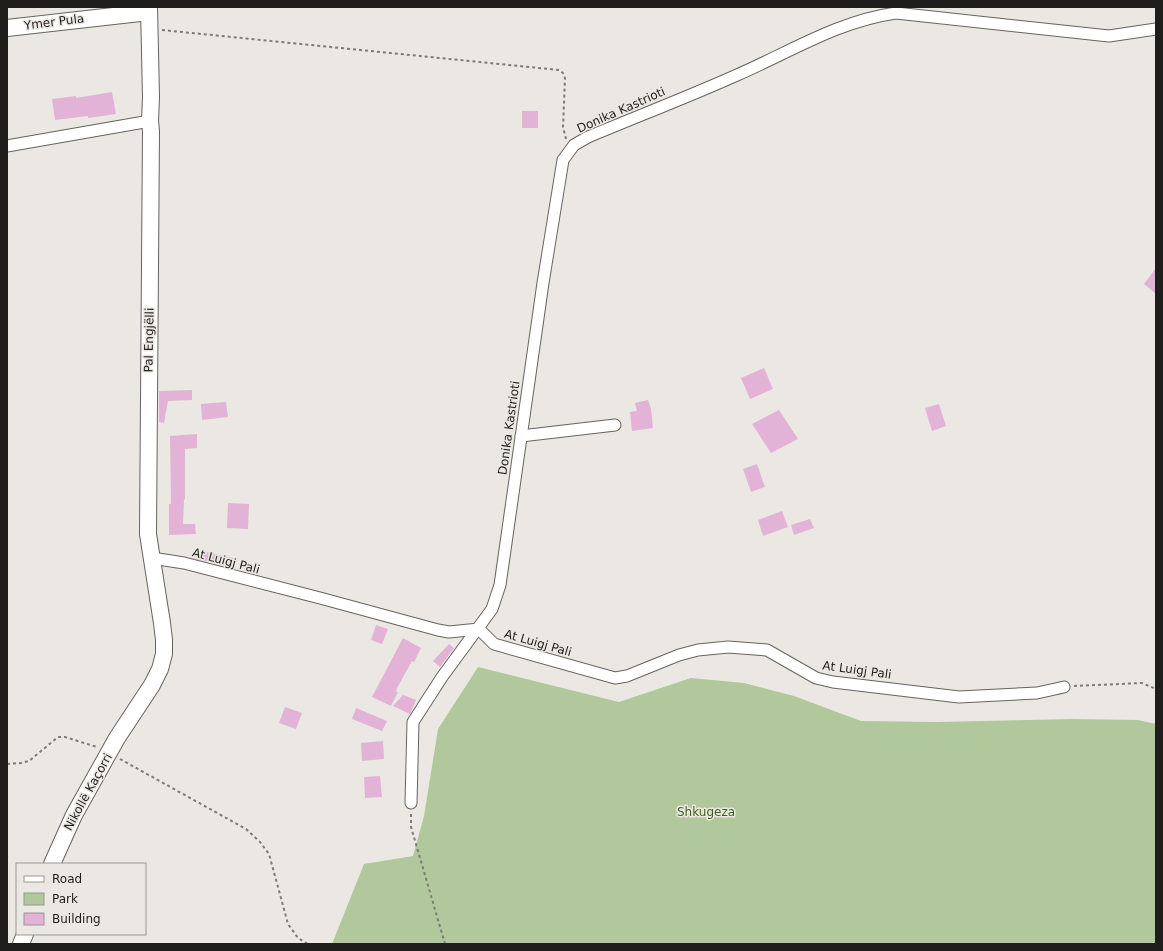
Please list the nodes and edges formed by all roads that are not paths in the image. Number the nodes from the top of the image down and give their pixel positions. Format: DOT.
graph roads {
  1 [pos="149,10"];
  2 [pos="7,28"];
  3 [pos="1156,29"];
  4 [pos="150,121"];
  5 [pos="7,146"];
  6 [pos="615,425"];
  7 [pos="521,436"];
  8 [pos="152,558"];
  9 [pos="478,629"];
  10 [pos="152,685"];
  11 [pos="1064,687"];
  12 [pos="411,803"];
  13 [pos="52,863"];
  1 -- 2 [label="main road, Ymer Pula"];
  1 -- 4 [label="main road, Pal Engjëlli"];
  3 -- 7 [label="street, Donika Kastrioti"];
  4 -- 5 [label="street"];
  4 -- 8 [label="main road, Pal Engjëlli"];
  6 -- 7 [label="street"];
  7 -- 9 [label="street, Donika Kastrioti"];
  8 -- 9 [label="street, At Luigj Pali"];
  8 -- 10 [label="main road, Pal Engjëlli"];
  9 -- 11 [label="street, At Luigj Pali"];
  9 -- 12 [label="street"];
  10 -- 13 [label="main road, Nikollë Kaçorri"];
}
